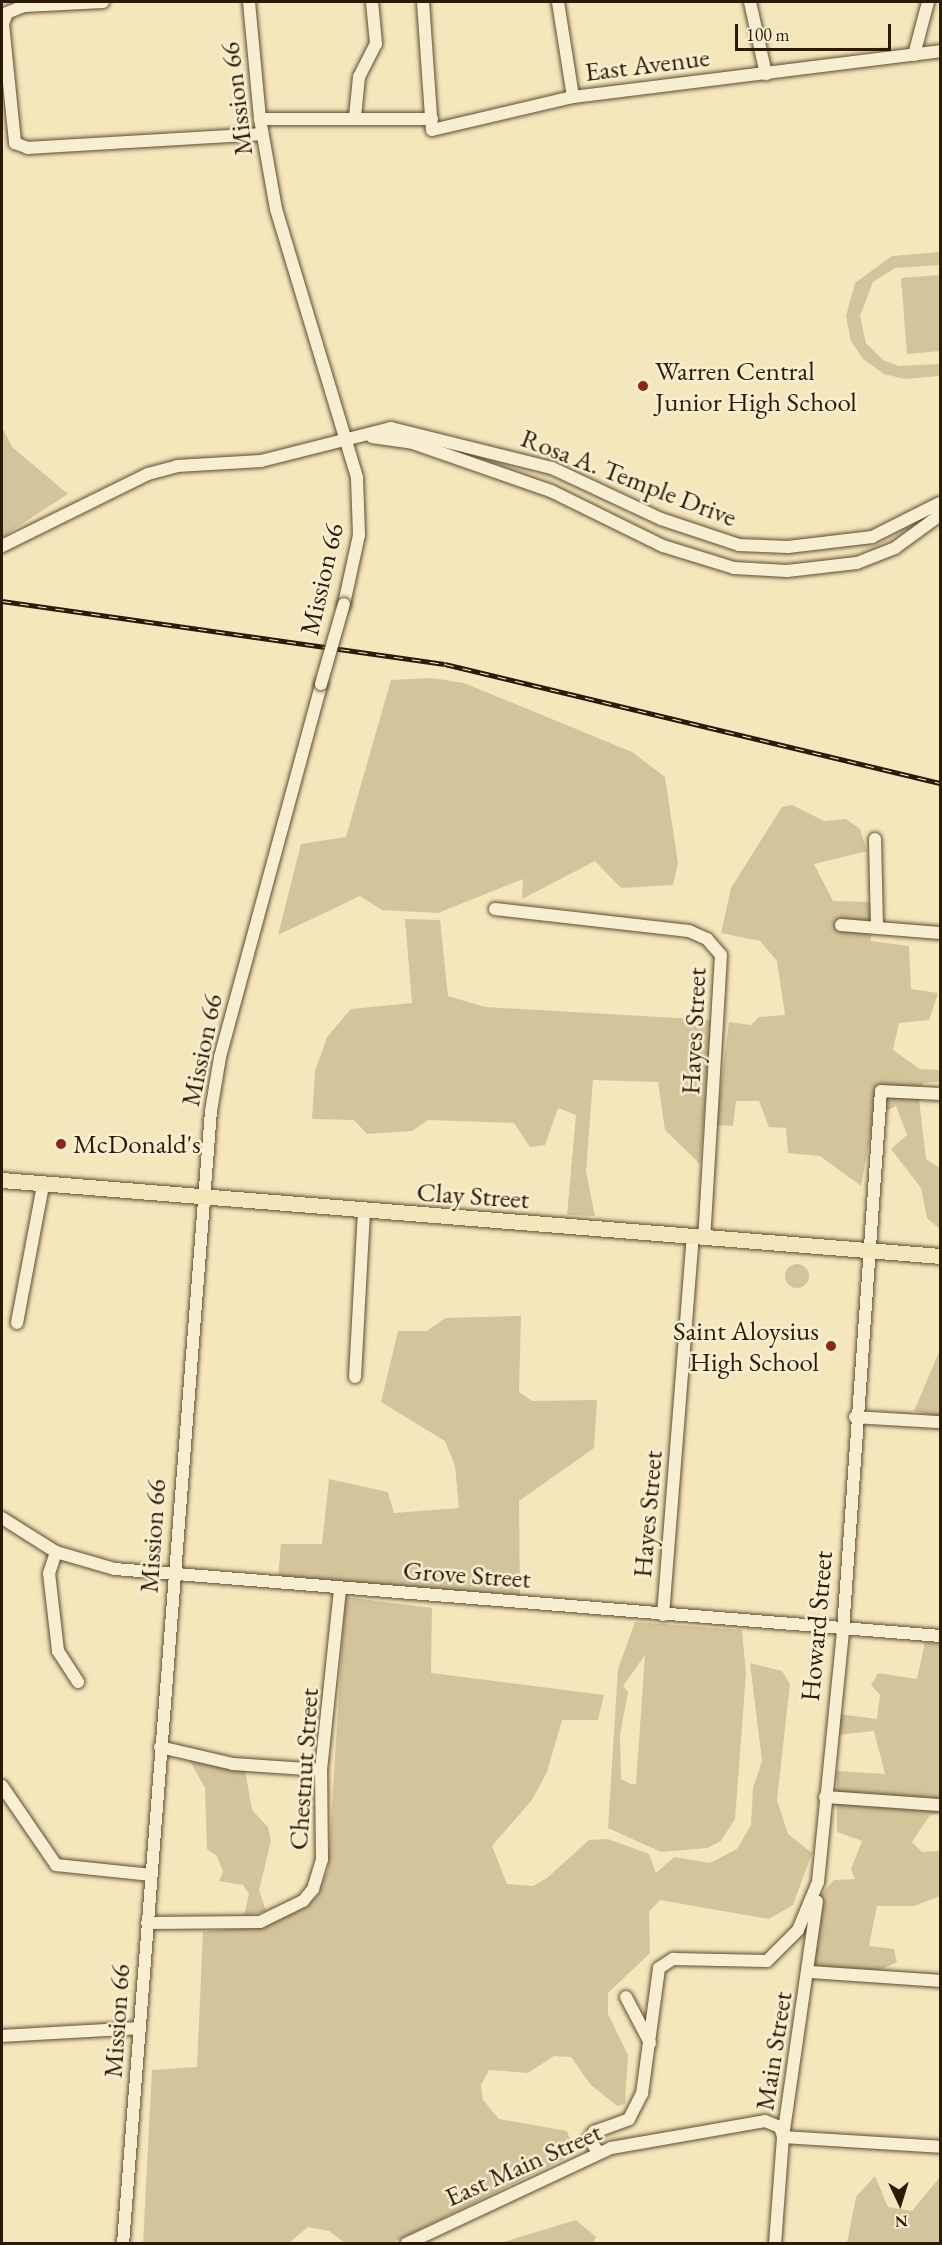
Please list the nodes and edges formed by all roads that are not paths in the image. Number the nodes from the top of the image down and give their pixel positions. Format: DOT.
graph roads {
  1 [pos="103,2"];
  2 [pos="249,2"];
  3 [pos="372,2"];
  4 [pos="423,2"];
  5 [pos="558,2"];
  6 [pos="750,2"];
  7 [pos="928,2"];
  8 [pos="940,51"];
  9 [pos="914,55"];
  10 [pos="766,74"];
  11 [pos="573,97"];
  12 [pos="355,117"];
  13 [pos="260,119"];
  14 [pos="432,124"];
  15 [pos="262,134"];
  16 [pos="368,437"];
  17 [pos="347,441"];
  18 [pos="940,503"];
  19 [pos="940,515"];
  20 [pos="2,546"];
  21 [pos="875,839"];
  22 [pos="495,909"];
  23 [pos="841,925"];
  24 [pos="877,928"];
  25 [pos="940,933"];
  26 [pos="940,1095"];
  27 [pos="2,1180"];
  28 [pos="43,1185"];
  29 [pos="203,1197"];
  30 [pos="364,1212"];
  31 [pos="698,1238"];
  32 [pos="867,1251"];
  33 [pos="940,1256"];
  34 [pos="17,1323"];
  35 [pos="355,1377"];
  36 [pos="855,1417"];
  37 [pos="940,1422"];
  38 [pos="2,1518"];
  39 [pos="56,1552"];
  40 [pos="173,1574"];
  41 [pos="340,1588"];
  42 [pos="663,1615"];
  43 [pos="843,1630"];
  44 [pos="940,1636"];
  45 [pos="78,1682"];
  46 [pos="160,1747"];
  47 [pos="321,1770"];
  48 [pos="3,1788"];
  49 [pos="825,1797"];
  50 [pos="940,1805"];
  51 [pos="151,1875"];
  52 [pos="818,1882"];
  53 [pos="147,1923"];
  54 [pos="809,1972"];
  55 [pos="940,1981"];
  56 [pos="626,1997"];
  57 [pos="140,2028"];
  58 [pos="2,2036"];
  59 [pos="650,2044"];
  60 [pos="783,2137"];
  61 [pos="940,2147"];
  62 [pos="599,2153"];
  63 [pos="123,2244"];
  64 [pos="406,2244"];
  65 [pos="775,2244"];
  1 -- 15 [label="street"];
  2 -- 13 [label="street, Mission 66"];
  3 -- 12 [label="street"];
  4 -- 14 [label="street"];
  5 -- 11 [label="street"];
  6 -- 10 [label="street"];
  7 -- 9 [label="street"];
  8 -- 9 [label="street, East Avenue"];
  9 -- 10 [label="street, East Avenue"];
  10 -- 11 [label="street, East Avenue"];
  11 -- 14 [label="street, East Avenue"];
  12 -- 13 [label="street, East Avenue"];
  12 -- 14 [label="street, East Avenue"];
  13 -- 15 [label="street, Mission 66"];
  15 -- 17 [label="street, Mission 66"];
  16 -- 17 [label="street, Rosa A. Temple Drive"];
  16 -- 18 [label="street, Rosa A. Temple Drive"];
  16 -- 19 [label="street, Rosa A. Temple Drive"];
  17 -- 20 [label="street, Rosa A. Temple Drive"];
  17 -- 29 [label="street, Mission 66, bridge"];
  21 -- 24 [label="street"];
  22 -- 31 [label="street, Hayes Street"];
  23 -- 24 [label="street"];
  24 -- 25 [label="street"];
  26 -- 32 [label="street, Howard Street"];
  27 -- 28 [label="main road, Clay Street"];
  28 -- 29 [label="main road, Clay Street"];
  28 -- 34 [label="street"];
  29 -- 30 [label="main road, Clay Street"];
  29 -- 40 [label="street, Mission 66"];
  30 -- 31 [label="main road, Clay Street"];
  30 -- 35 [label="street"];
  31 -- 32 [label="main road, Clay Street"];
  31 -- 42 [label="street, Hayes Street"];
  32 -- 33 [label="main road, Clay Street"];
  32 -- 36 [label="street, Howard Street"];
  36 -- 37 [label="street"];
  36 -- 43 [label="street, Howard Street"];
  38 -- 39 [label="street, Grove Street"];
  39 -- 40 [label="street, Grove Street"];
  39 -- 45 [label="street"];
  40 -- 41 [label="street, Grove Street"];
  40 -- 46 [label="street, Mission 66"];
  41 -- 42 [label="street, Grove Street"];
  41 -- 47 [label="street, Chestnut Street"];
  42 -- 43 [label="street, Grove Street"];
  43 -- 44 [label="street, Grove Street"];
  43 -- 49 [label="street, Howard Street"];
  46 -- 47 [label="street"];
  46 -- 51 [label="street, Mission 66"];
  47 -- 53 [label="street, Chestnut Street"];
  48 -- 51 [label="street"];
  49 -- 50 [label="street"];
  49 -- 52 [label="street, Howard Street"];
  51 -- 53 [label="street, Mission 66"];
  52 -- 54 [label="street, Main Street"];
  52 -- 59 [label="street, Howard Street"];
  53 -- 57 [label="street, Mission 66"];
  54 -- 55 [label="street, Main Street"];
  54 -- 60 [label="street, Main Street"];
  56 -- 59 [label="street"];
  57 -- 58 [label="street"];
  57 -- 63 [label="street, Mission 66"];
  59 -- 62 [label="street, Howard Street"];
  60 -- 61 [label="street"];
  60 -- 62 [label="street, East Main Street"];
  60 -- 65 [label="street, Main Street"];
  62 -- 64 [label="street, East Main Street"];
}
